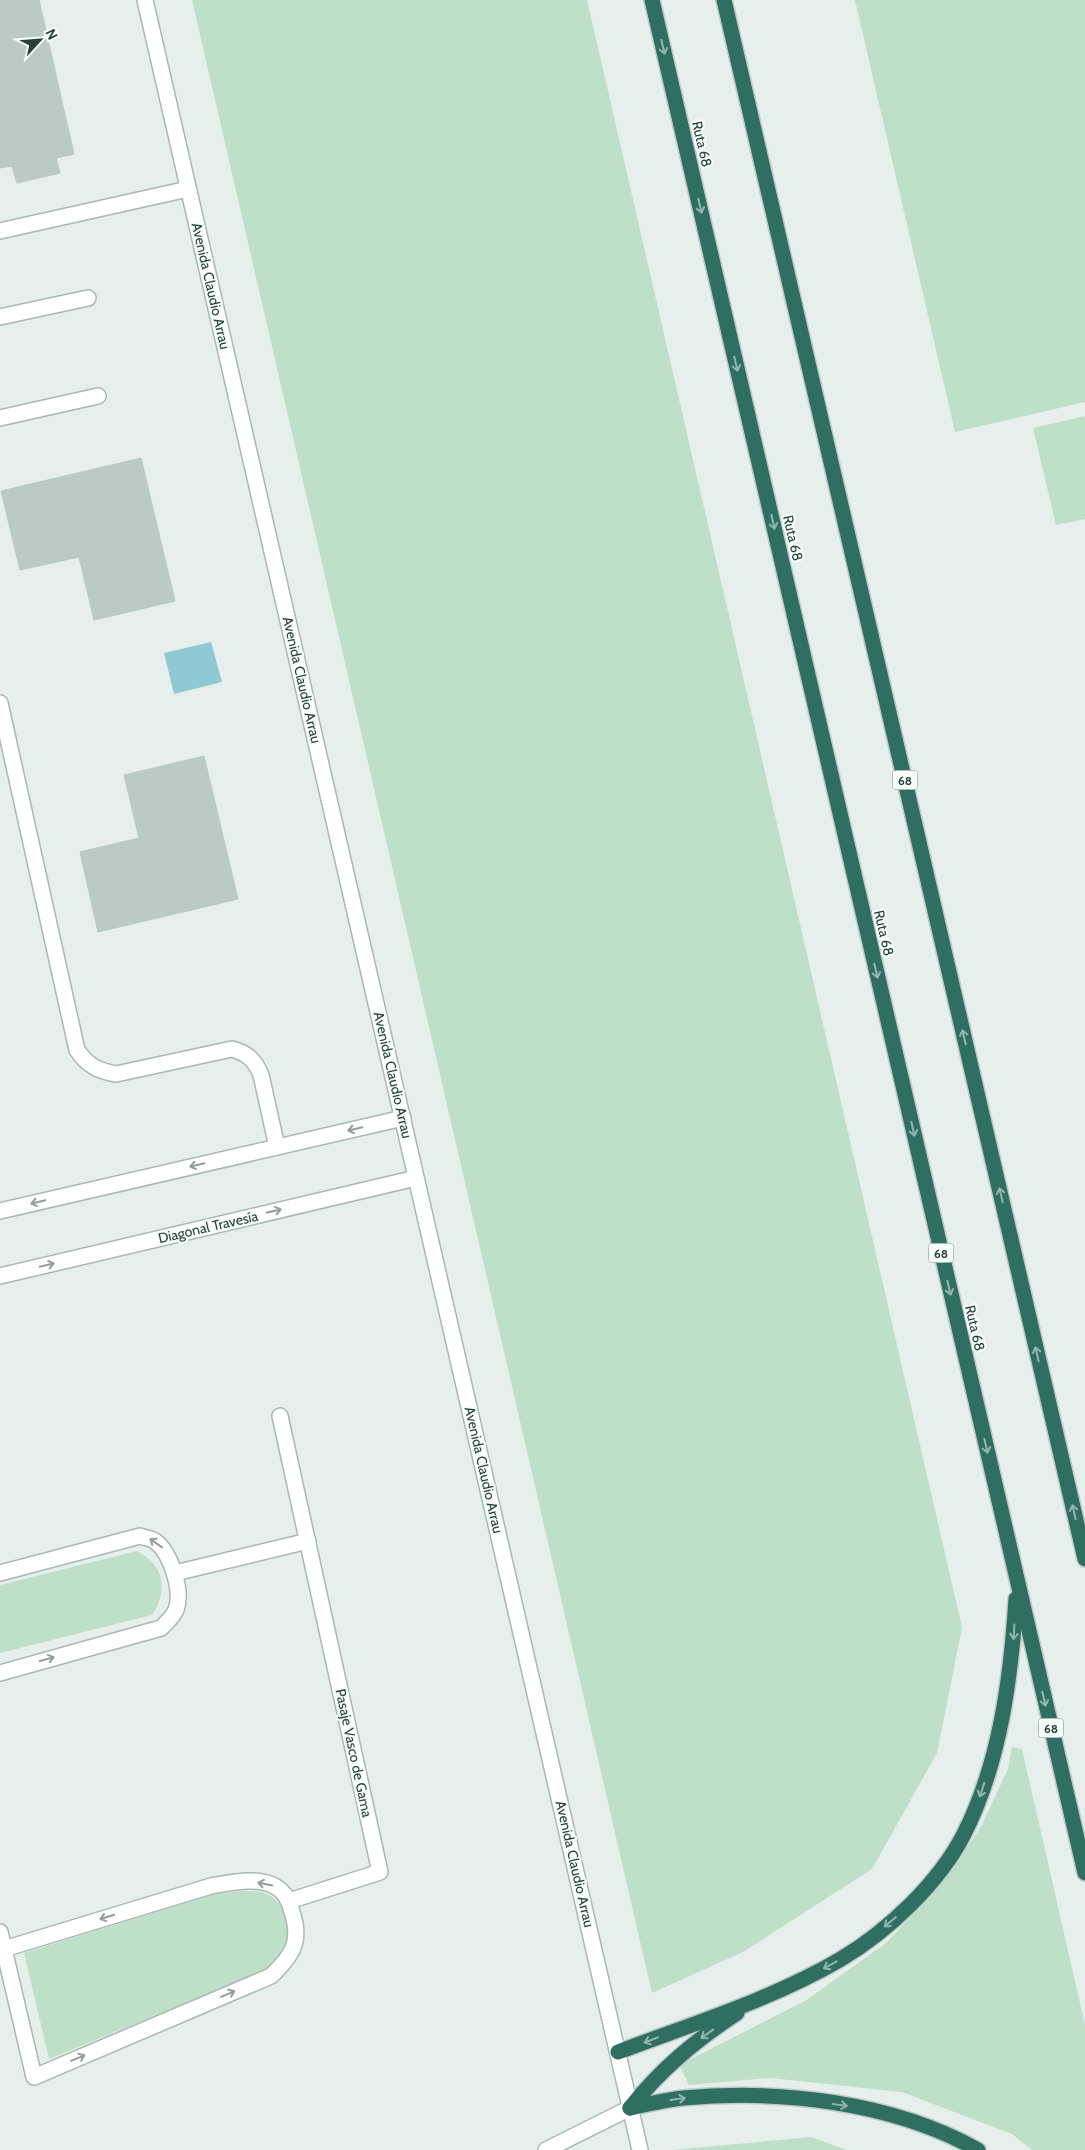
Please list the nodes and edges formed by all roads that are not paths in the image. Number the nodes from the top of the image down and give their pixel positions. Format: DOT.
graph roads {
  1 [pos="145,0"];
  2 [pos="652,0"];
  3 [pos="724,0"];
  4 [pos="188,189"];
  5 [pos="0,231"];
  6 [pos="88,298"];
  7 [pos="0,317"];
  8 [pos="98,396"];
  9 [pos="0,418"];
  10 [pos="0,704"];
  11 [pos="403,1118"];
  12 [pos="277,1147"];
  13 [pos="416,1178"];
  14 [pos="0,1211"];
  15 [pos="0,1276"];
  16 [pos="280,1416"];
  17 [pos="308,1541"];
  18 [pos="1085,1560"];
  19 [pos="0,1573"];
  20 [pos="174,1573"];
  21 [pos="1017,1583"];
  22 [pos="0,1672"];
  23 [pos="1085,1873"];
  24 [pos="289,1901"];
  25 [pos="0,1932"];
  26 [pos="4,1949"];
  27 [pos="762,1997"];
  28 [pos="618,2052"];
  29 [pos="630,2108"];
  30 [pos="546,2150"];
  31 [pos="640,2150"];
  32 [pos="978,2150"];
  1 -- 4 [label="street, Avenida Claudio Arrau"];
  2 -- 21 [label="highway, Ruta 68 / 68, one-way"];
  18 -- 3 [label="highway, 68, one-way"];
  4 -- 5 [label="street"];
  4 -- 11 [label="street, Avenida Claudio Arrau"];
  6 -- 7 [label="street"];
  8 -- 9 [label="street"];
  10 -- 12 [label="street"];
  11 -- 12 [label="street, one-way"];
  11 -- 13 [label="street, Avenida Claudio Arrau"];
  12 -- 14 [label="street, one-way"];
  15 -- 13 [label="street, Diagonal Travesía, one-way"];
  13 -- 28 [label="street, Avenida Claudio Arrau"];
  16 -- 17 [label="street, Pasaje Vasco de Gama"];
  17 -- 20 [label="street"];
  17 -- 24 [label="street, Pasaje Vasco de Gama"];
  20 -- 19 [label="street, one-way"];
  22 -- 20 [label="street, one-way"];
  21 -- 23 [label="highway, Ruta 68 / 68, one-way"];
  21 -- 27 [label="highway, one-way"];
  24 -- 26 [label="street, one-way"];
  26 -- 24 [label="street, one-way"];
  25 -- 26 [label="street"];
  27 -- 28 [label="highway, one-way"];
  27 -- 29 [label="highway, one-way"];
  28 -- 29 [label="street, Avenida Claudio Arrau"];
  29 -- 30 [label="street"];
  29 -- 31 [label="street, Avenida Claudio Arrau"];
  29 -- 32 [label="highway, one-way"];
}
